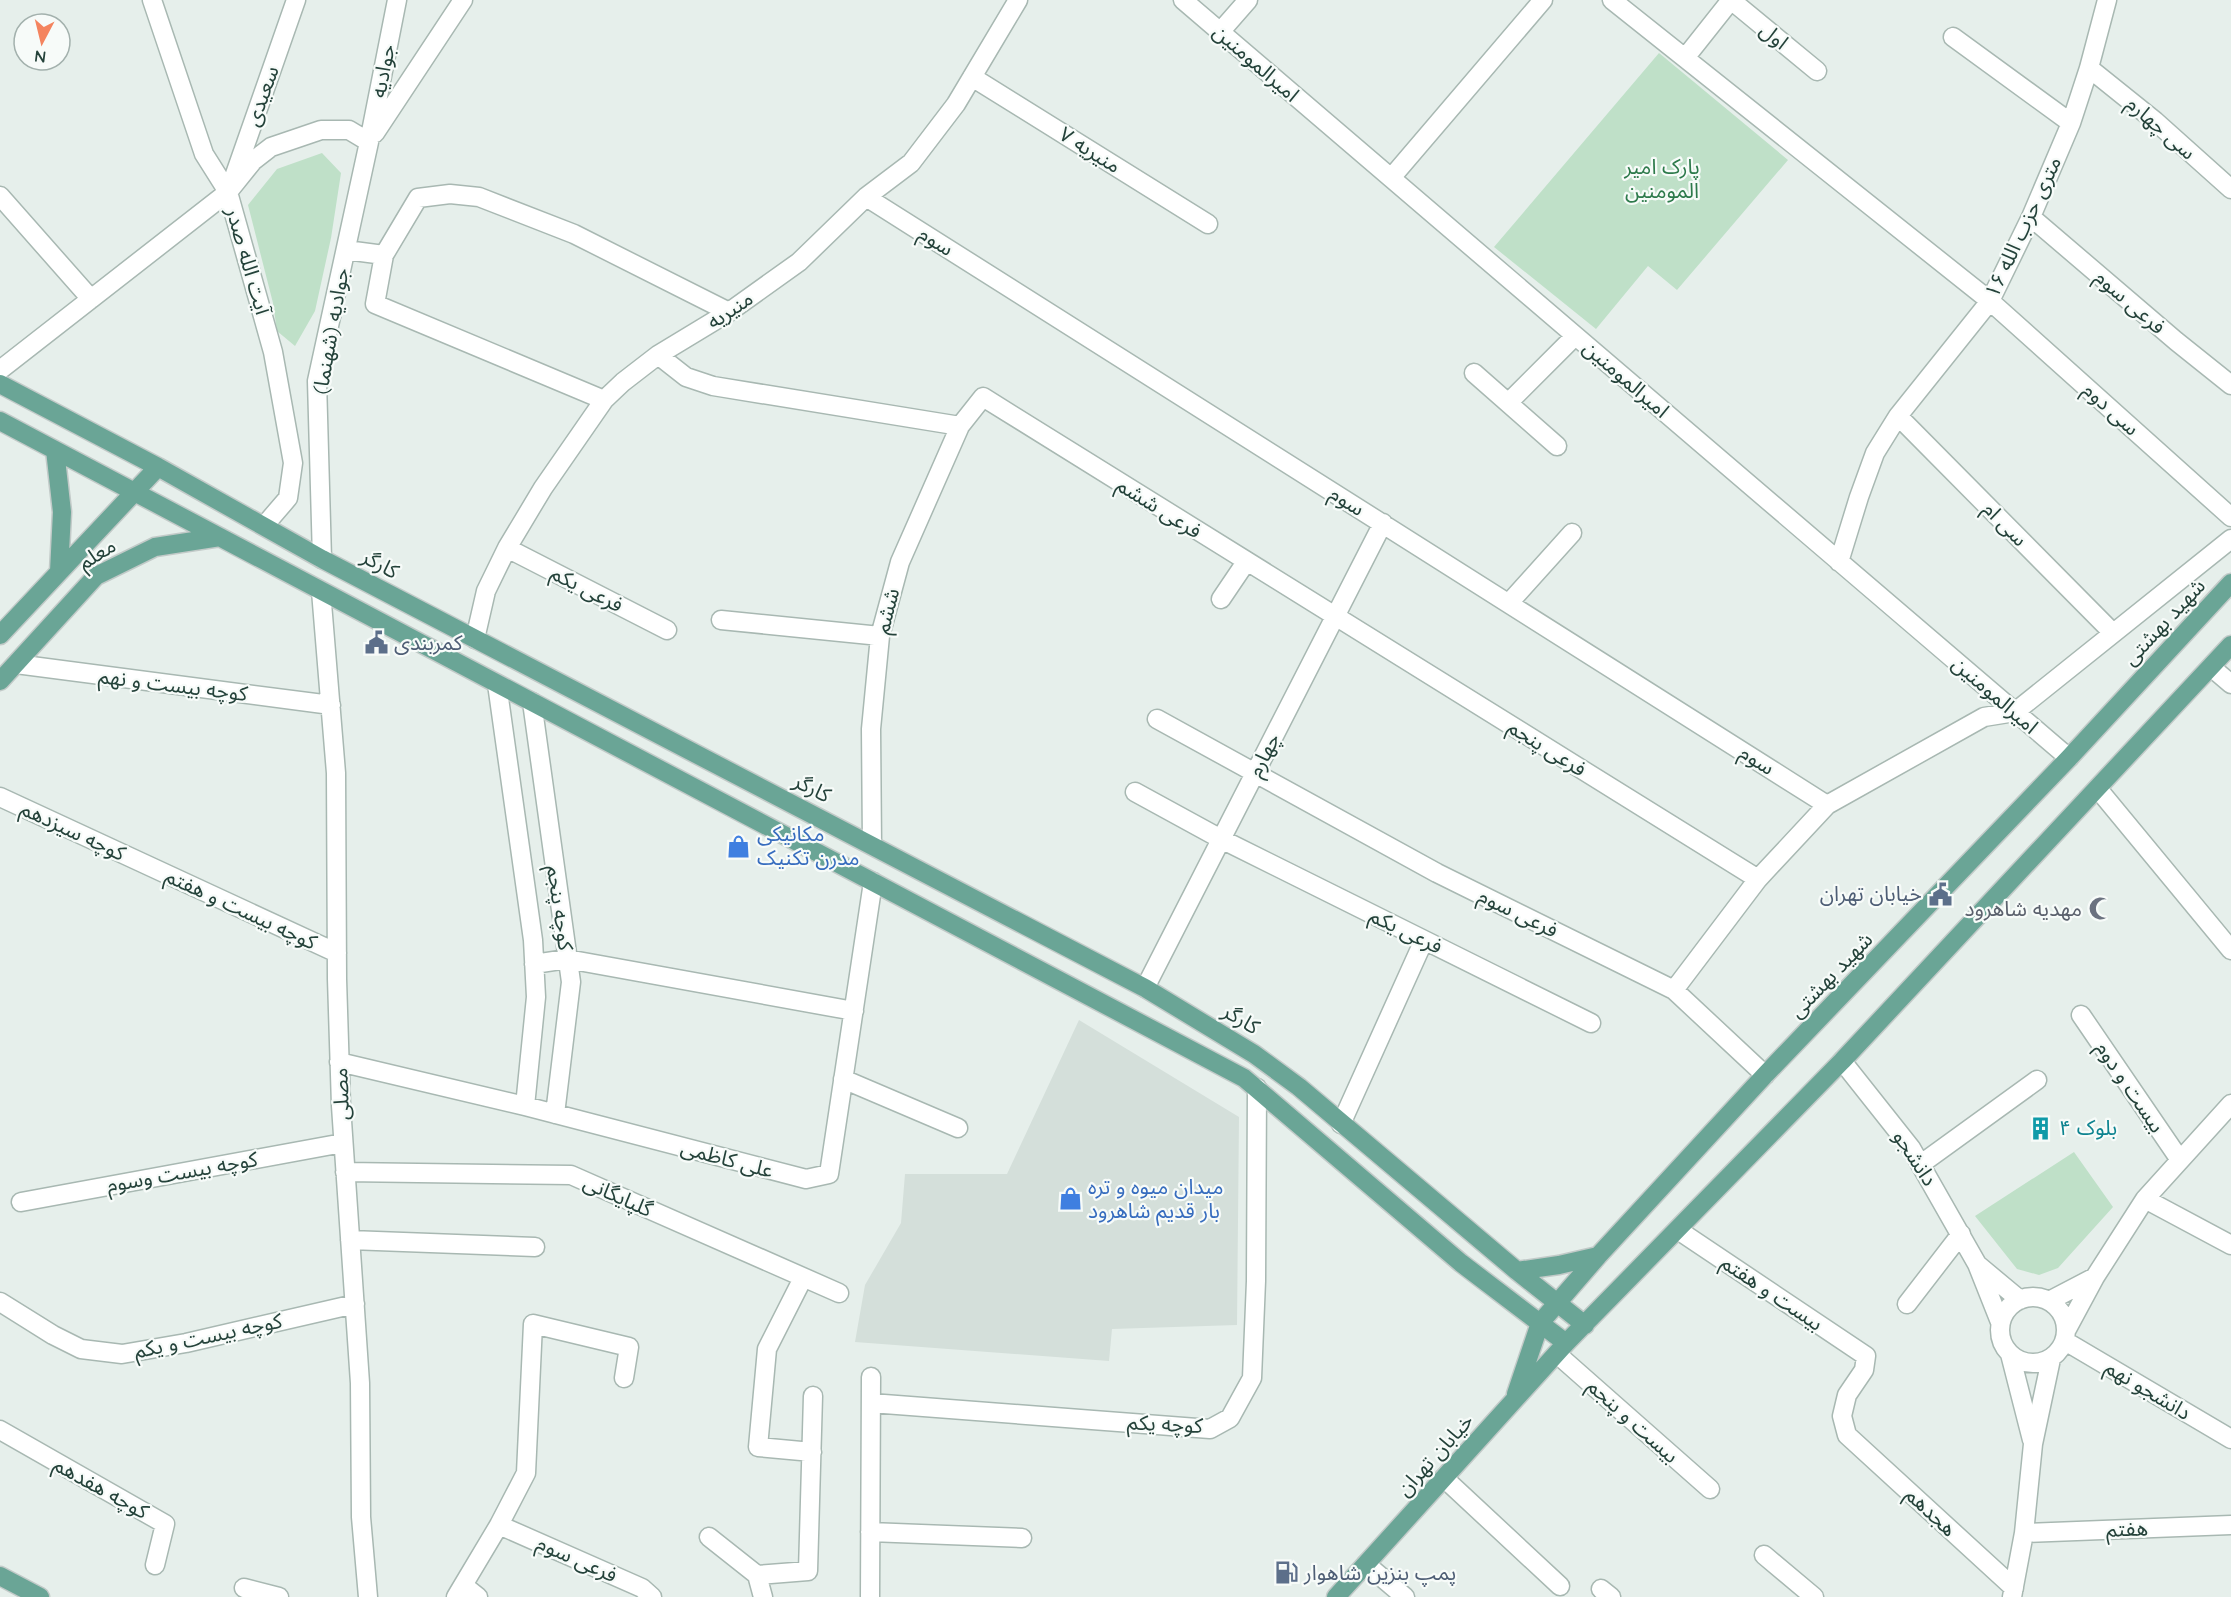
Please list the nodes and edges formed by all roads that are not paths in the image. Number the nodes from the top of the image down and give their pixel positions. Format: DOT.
graph roads {
  1 [pos="152,0"];
  2 [pos="296,0"];
  3 [pos="397,0"];
  4 [pos="463,0"];
  5 [pos="1018,0"];
  6 [pos="1183,0"];
  7 [pos="1248,0"];
  8 [pos="1543,0"];
  9 [pos="1612,0"];
  10 [pos="1731,0"];
  11 [pos="2107,0"];
  12 [pos="1220,32"];
  13 [pos="1953,37"];
  14 [pos="1685,58"];
  15 [pos="2089,68"];
  16 [pos="1817,71"];
  17 [pos="972,77"];
  18 [pos="2071,123"];
  19 [pos="369,142"];
  20 [pos="1391,178"];
  21 [pos="2231,189"];
  22 [pos="228,192"];
  23 [pos="0,196"];
  24 [pos="866,196"];
  25 [pos="2031,217"];
  26 [pos="1208,224"];
  27 [pos="346,250"];
  28 [pos="384,255"];
  29 [pos="91,299"];
  30 [pos="1990,301"];
  31 [pos="729,312"];
  32 [pos="1575,336"];
  33 [pos="658,355"];
  34 [pos="0,370"];
  35 [pos="1474,373"];
  36 [pos="0,384"];
  37 [pos="2231,385"];
  38 [pos="983,398"];
  39 [pos="604,400"];
  40 [pos="1508,403"];
  41 [pos="1898,416"];
  42 [pos="0,421"];
  43 [pos="960,426"];
  44 [pos="1557,447"];
  45 [pos="55,450"];
  46 [pos="158,467"];
  47 [pos="135,492"];
  48 [pos="2231,517"];
  49 [pos="1383,523"];
  50 [pos="264,526"];
  51 [pos="1572,533"];
  52 [pos="220,537"];
  53 [pos="2231,539"];
  54 [pos="507,548"];
  55 [pos="322,559"];
  56 [pos="1246,562"];
  57 [pos="1839,562"];
  58 [pos="59,572"];
  59 [pos="2231,583"];
  60 [pos="321,591"];
  61 [pos="1221,599"];
  62 [pos="1509,603"];
  63 [pos="1335,616"];
  64 [pos="722,620"];
  65 [pos="667,630"];
  66 [pos="2113,633"];
  67 [pos="0,635"];
  68 [pos="880,636"];
  69 [pos="475,639"];
  70 [pos="2231,645"];
  71 [pos="16,664"];
  72 [pos="2211,667"];
  73 [pos="0,681"];
  74 [pos="497,684"];
  75 [pos="2231,684"];
  76 [pos="532,702"];
  77 [pos="331,705"];
  78 [pos="2015,712"];
  79 [pos="1157,719"];
  80 [pos="2069,758"];
  81 [pos="1255,772"];
  82 [pos="2098,789"];
  83 [pos="1135,792"];
  84 [pos="0,797"];
  85 [pos="1827,805"];
  86 [pos="1221,839"];
  87 [pos="872,845"];
  88 [pos="146,865"];
  89 [pos="1758,879"];
  90 [pos="873,882"];
  91 [pos="1424,940"];
  92 [pos="2231,950"];
  93 [pos="337,953"];
  94 [pos="567,959"];
  95 [pos="534,964"];
  96 [pos="1145,988"];
  97 [pos="1674,990"];
  98 [pos="854,1011"];
  99 [pos="2081,1015"];
  100 [pos="1591,1023"];
  101 [pos="1842,1061"];
  102 [pos="339,1062"];
  103 [pos="1766,1075"];
  104 [pos="843,1079"];
  105 [pos="2037,1080"];
  106 [pos="1257,1088"];
  107 [pos="2231,1104"];
  108 [pos="525,1106"];
  109 [pos="555,1114"];
  110 [pos="1341,1124"];
  111 [pos="958,1128"];
  112 [pos="343,1143"];
  113 [pos="2180,1160"];
  114 [pos="1921,1164"];
  115 [pos="345,1172"];
  116 [pos="2145,1199"];
  117 [pos="21,1202"];
  118 [pos="1678,1230"];
  119 [pos="1961,1234"];
  120 [pos="350,1240"];
  121 [pos="2231,1245"];
  122 [pos="535,1247"];
  123 [pos="1598,1256"];
  124 [pos="1977,1264"];
  125 [pos="1517,1271"];
  126 [pos="2095,1277"];
  127 [pos="803,1278"];
  128 [pos="839,1293"];
  129 [pos="2020,1300"];
  130 [pos="2049,1301"];
  131 [pos="0,1302"];
  132 [pos="1557,1303"];
  133 [pos="355,1304"];
  134 [pos="1907,1304"];
  135 [pos="2000,1322"];
  136 [pos="1540,1323"];
  137 [pos="1584,1324"];
  138 [pos="2066,1335"];
  139 [pos="1562,1349"];
  140 [pos="2010,1354"];
  141 [pos="2051,1359"];
  142 [pos="871,1377"];
  143 [pos="624,1378"];
  144 [pos="813,1396"];
  145 [pos="1513,1402"];
  146 [pos="871,1403"];
  147 [pos="0,1431"];
  148 [pos="1847,1435"];
  149 [pos="2231,1439"];
  150 [pos="2033,1444"];
  151 [pos="813,1452"];
  152 [pos="1444,1478"];
  153 [pos="1710,1489"];
  154 [pos="499,1525"];
  155 [pos="2231,1525"];
  156 [pos="870,1532"];
  157 [pos="2024,1533"];
  158 [pos="709,1537"];
  159 [pos="1022,1538"];
  160 [pos="1764,1555"];
  161 [pos="1366,1564"];
  162 [pos="155,1565"];
  163 [pos="757,1575"];
  164 [pos="0,1576"];
  165 [pos="1560,1586"];
  166 [pos="244,1588"];
  167 [pos="460,1591"];
  168 [pos="2013,1593"];
  169 [pos="40,1597"];
  170 [pos="279,1597"];
  171 [pos="368,1597"];
  172 [pos="478,1597"];
  173 [pos="652,1597"];
  174 [pos="763,1597"];
  175 [pos="870,1597"];
  176 [pos="1336,1597"];
  177 [pos="1405,1597"];
  178 [pos="1814,1597"];
  1 -- 22 [label="street, آیت الله صدر"];
  2 -- 22 [label="street, سعیدی"];
  3 -- 19 [label="street, جوادیه"];
  4 -- 19 [label="street"];
  5 -- 17 [label="street, منیریه"];
  6 -- 12 [label="street, امیرالمومنین"];
  7 -- 12 [label="street"];
  8 -- 20 [label="street"];
  9 -- 14 [label="street, سی دوم"];
  10 -- 14 [label="street"];
  10 -- 16 [label="street, اول"];
  11 -- 15 [label="street, ۱۶ متری حزب الله"];
  12 -- 20 [label="street, امیرالمومنین"];
  13 -- 18 [label="street"];
  14 -- 30 [label="street, سی دوم"];
  15 -- 18 [label="street, ۱۶ متری حزب الله"];
  15 -- 21 [label="street, سی چهارم"];
  17 -- 24 [label="street, منیریه"];
  17 -- 26 [label="street, منیریه ۷"];
  18 -- 25 [label="street, ۱۶ متری حزب الله"];
  19 -- 22 [label="street"];
  19 -- 27 [label="street, جوادیه (شهنما)"];
  20 -- 32 [label="street, امیرالمومنین"];
  22 -- 29 [label="street"];
  22 -- 50 [label="street, آیت الله صدر"];
  23 -- 29 [label="street"];
  24 -- 31 [label="street, منیریه"];
  24 -- 49 [label="street, سوم"];
  25 -- 30 [label="street, ۱۶ متری حزب الله"];
  25 -- 37 [label="street, فرعی سوم"];
  27 -- 28 [label="street"];
  27 -- 55 [label="street, جوادیه (شهنما)"];
  28 -- 31 [label="street"];
  28 -- 39 [label="street"];
  29 -- 34 [label="street"];
  30 -- 41 [label="street, ۱۶ متری حزب الله"];
  30 -- 48 [label="street, سی دوم"];
  31 -- 33 [label="street, منیریه"];
  32 -- 40 [label="street"];
  32 -- 57 [label="street, امیرالمومنین"];
  33 -- 39 [label="street, منیریه"];
  33 -- 43 [label="street"];
  35 -- 40 [label="street"];
  36 -- 46 [label="main road, کارگر"];
  38 -- 43 [label="street, ششم"];
  38 -- 56 [label="street, فرعی ششم"];
  39 -- 54 [label="street, منیریه"];
  40 -- 44 [label="street"];
  41 -- 57 [label="street, ۱۶ متری حزب الله"];
  41 -- 66 [label="street, سی ام"];
  42 -- 45 [label="main road"];
  43 -- 68 [label="street, ششم"];
  45 -- 47 [label="main road"];
  45 -- 58 [label="main road"];
  46 -- 47 [label="main road, معلم"];
  46 -- 50 [label="main road, کارگر"];
  47 -- 52 [label="main road"];
  47 -- 58 [label="main road, معلم"];
  49 -- 62 [label="street, سوم"];
  49 -- 63 [label="street, چهارم"];
  50 -- 55 [label="main road, کارگر"];
  51 -- 62 [label="street"];
  52 -- 60 [label="main road"];
  52 -- 71 [label="main road, معلم"];
  53 -- 66 [label="street"];
  54 -- 65 [label="street, فرعی یکم"];
  54 -- 69 [label="street, منیریه"];
  55 -- 60 [label="main road"];
  55 -- 69 [label="main road, کارگر"];
  56 -- 61 [label="street"];
  56 -- 63 [label="street, فرعی ششم"];
  57 -- 78 [label="street, امیرالمومنین"];
  58 -- 67 [label="main road, معلم"];
  59 -- 80 [label="main road, شهید بهشتی"];
  60 -- 74 [label="main road"];
  60 -- 77 [label="street, مصلی"];
  62 -- 85 [label="street, سوم"];
  63 -- 81 [label="street, چهارم"];
  63 -- 89 [label="street, فرعی پنجم"];
  64 -- 68 [label="street"];
  66 -- 78 [label="street"];
  68 -- 87 [label="street, ششم"];
  69 -- 87 [label="main road, کارگر"];
  70 -- 72 [label="main road"];
  71 -- 73 [label="main road, معلم"];
  71 -- 77 [label="street, کوچه بیست و نهم"];
  72 -- 75 [label="street"];
  72 -- 82 [label="main road"];
  74 -- 76 [label="main road"];
  74 -- 95 [label="street"];
  76 -- 90 [label="main road"];
  76 -- 94 [label="street, کوچه پنجم"];
  77 -- 93 [label="street, مصلی"];
  78 -- 80 [label="street, امیرالمومنین"];
  78 -- 85 [label="street"];
  79 -- 81 [label="street, فرعی سوم"];
  80 -- 103 [label="main road, شهید بهشتی"];
  81 -- 86 [label="street, چهارم"];
  81 -- 97 [label="street, فرعی سوم"];
  82 -- 92 [label="street"];
  82 -- 101 [label="main road"];
  83 -- 86 [label="street, فرعی یکم"];
  84 -- 88 [label="street, کوچه سیزدهم"];
  85 -- 89 [label="street"];
  86 -- 91 [label="street, فرعی یکم"];
  86 -- 96 [label="street, چهارم"];
  87 -- 96 [label="main road, کارگر"];
  88 -- 93 [label="street, کوچه بیست و هفتم"];
  89 -- 97 [label="street"];
  90 -- 98 [label="street, علی کاظمی"];
  90 -- 106 [label="main road"];
  91 -- 100 [label="street, فرعی یکم"];
  91 -- 110 [label="street"];
  93 -- 102 [label="street, مصلی"];
  94 -- 95 [label="street"];
  94 -- 98 [label="street"];
  94 -- 109 [label="street, کوچه پنجم"];
  95 -- 108 [label="street"];
  96 -- 110 [label="main road, کارگر"];
  97 -- 103 [label="street, فرعی سوم"];
  98 -- 104 [label="street, علی کاظمی"];
  99 -- 113 [label="street, بیست و دوم"];
  101 -- 114 [label="street, دانشجو"];
  101 -- 118 [label="main road"];
  102 -- 108 [label="street, علی کاظمی"];
  102 -- 112 [label="street, مصلی"];
  103 -- 123 [label="main road, شهید بهشتی"];
  104 -- 109 [label="street, علی کاظمی"];
  104 -- 111 [label="street"];
  105 -- 114 [label="street"];
  106 -- 136 [label="main road"];
  106 -- 146 [label="street, کوچه یکم"];
  107 -- 113 [label="street"];
  108 -- 109 [label="street, علی کاظمی"];
  110 -- 125 [label="main road, کارگر"];
  112 -- 115 [label="street, مصلی"];
  112 -- 117 [label="street, کوچه بیست وسوم"];
  113 -- 116 [label="street"];
  114 -- 119 [label="street, دانشجو"];
  115 -- 120 [label="street, مصلی"];
  115 -- 127 [label="street, گلپایگانی"];
  116 -- 121 [label="street"];
  116 -- 126 [label="street"];
  118 -- 137 [label="main road"];
  118 -- 148 [label="street, بیست و هفتم"];
  119 -- 124 [label="street, دانشجو"];
  119 -- 134 [label="street"];
  120 -- 122 [label="street"];
  120 -- 133 [label="street, مصلی"];
  123 -- 125 [label="main road"];
  123 -- 132 [label="main road, شهید بهشتی"];
  124 -- 129 [label="street, دانشجو"];
  124 -- 135 [label="street, دانشجو"];
  125 -- 132 [label="main road, کارگر"];
  126 -- 130 [label="street"];
  126 -- 138 [label="street"];
  127 -- 128 [label="street, گلپایگانی"];
  127 -- 151 [label="street"];
  129 -- 130 [label="street"];
  129 -- 135 [label="street"];
  130 -- 138 [label="street"];
  131 -- 133 [label="street, کوچه بیست و یکم"];
  132 -- 136 [label="main road, شهید بهشتی"];
  132 -- 137 [label="main road, کارگر"];
  133 -- 171 [label="street, مصلی"];
  135 -- 140 [label="street"];
  136 -- 139 [label="main road"];
  136 -- 145 [label="main road"];
  137 -- 139 [label="main road"];
  138 -- 141 [label="street"];
  138 -- 149 [label="street, دانشجو نهم"];
  139 -- 145 [label="main road, خیابان تهران"];
  139 -- 153 [label="street, بیست و پنجم"];
  140 -- 141 [label="street"];
  140 -- 150 [label="street"];
  141 -- 150 [label="street"];
  142 -- 146 [label="street"];
  143 -- 154 [label="street"];
  144 -- 151 [label="street"];
  145 -- 152 [label="main road, خیابان تهران"];
  146 -- 156 [label="street"];
  147 -- 162 [label="street, کوچه هفدهم"];
  148 -- 168 [label="street, هجدهم"];
  150 -- 157 [label="street"];
  151 -- 163 [label="street"];
  152 -- 161 [label="main road, خیابان تهران"];
  152 -- 165 [label="street"];
  154 -- 167 [label="street"];
  154 -- 173 [label="street, فرعی سوم"];
  155 -- 157 [label="street, هفتم"];
  156 -- 159 [label="street"];
  156 -- 175 [label="street"];
  157 -- 168 [label="street"];
  158 -- 163 [label="street"];
  160 -- 178 [label="street"];
  161 -- 176 [label="main road, خیابان تهران"];
  161 -- 177 [label="street"];
  163 -- 174 [label="street"];
  164 -- 169 [label="main road"];
  166 -- 170 [label="street"];
  167 -- 172 [label="street"];
}
